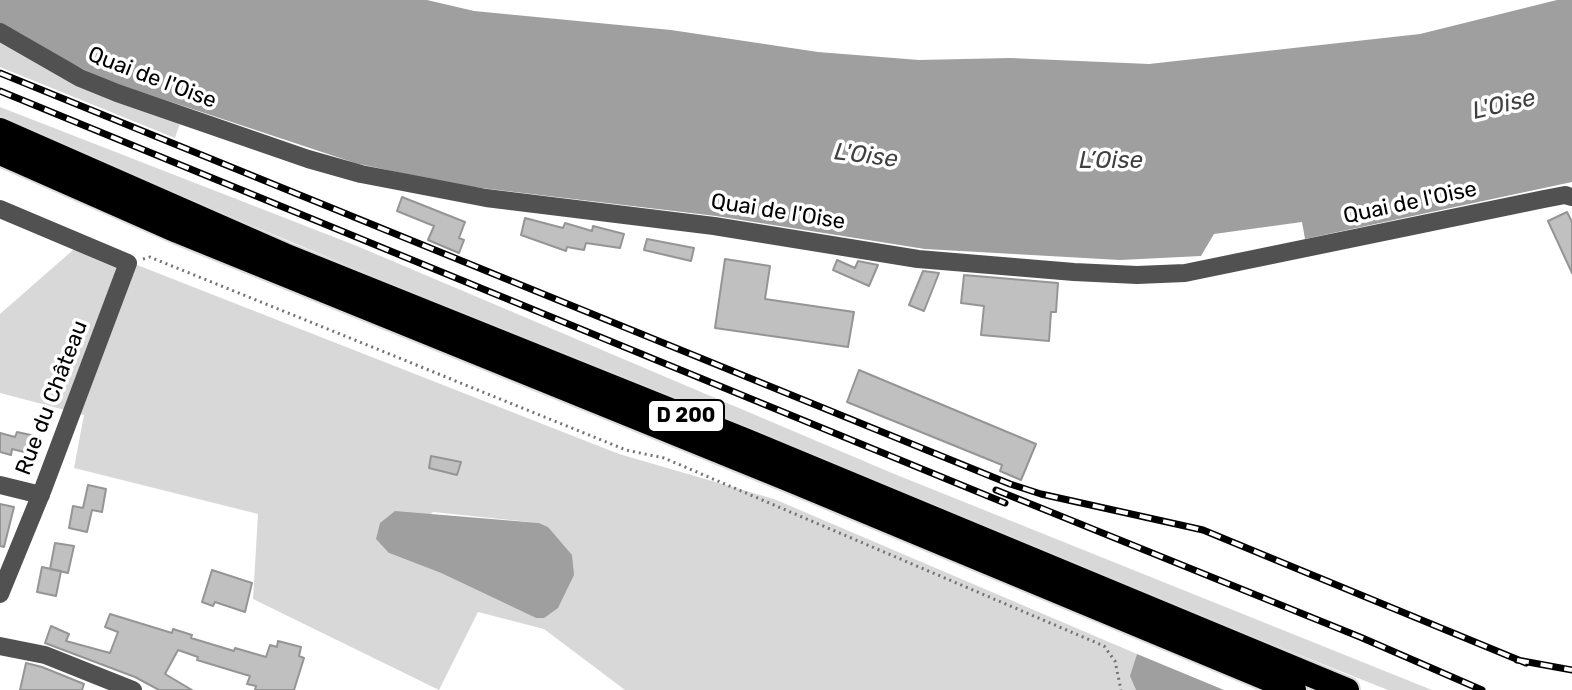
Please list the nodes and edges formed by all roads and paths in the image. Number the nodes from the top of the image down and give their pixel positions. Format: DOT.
graph roads {
  1 [pos="0,32"];
  2 [pos="0,130"];
  3 [pos="0,153"];
  4 [pos="1572,197"];
  5 [pos="0,209"];
  6 [pos="128,263"];
  7 [pos="0,485"];
  8 [pos="41,495"];
  9 [pos="0,594"];
  10 [pos="0,646"];
  11 [pos="133,690"];
  12 [pos="1121,690"];
  13 [pos="1294,690"];
  14 [pos="1347,690"];
  1 -- 4 [label="street, Quai de l'Oise"];
  2 -- 14 [label="highway, D 200"];
  3 -- 13 [label="highway, D 200"];
  5 -- 6 [label="street"];
  6 -- 8 [label="street, Rue du Château"];
  6 -- 12 [label="path"];
  7 -- 8 [label="street"];
  8 -- 9 [label="street, Rue du Château"];
  10 -- 11 [label="street"];
}
